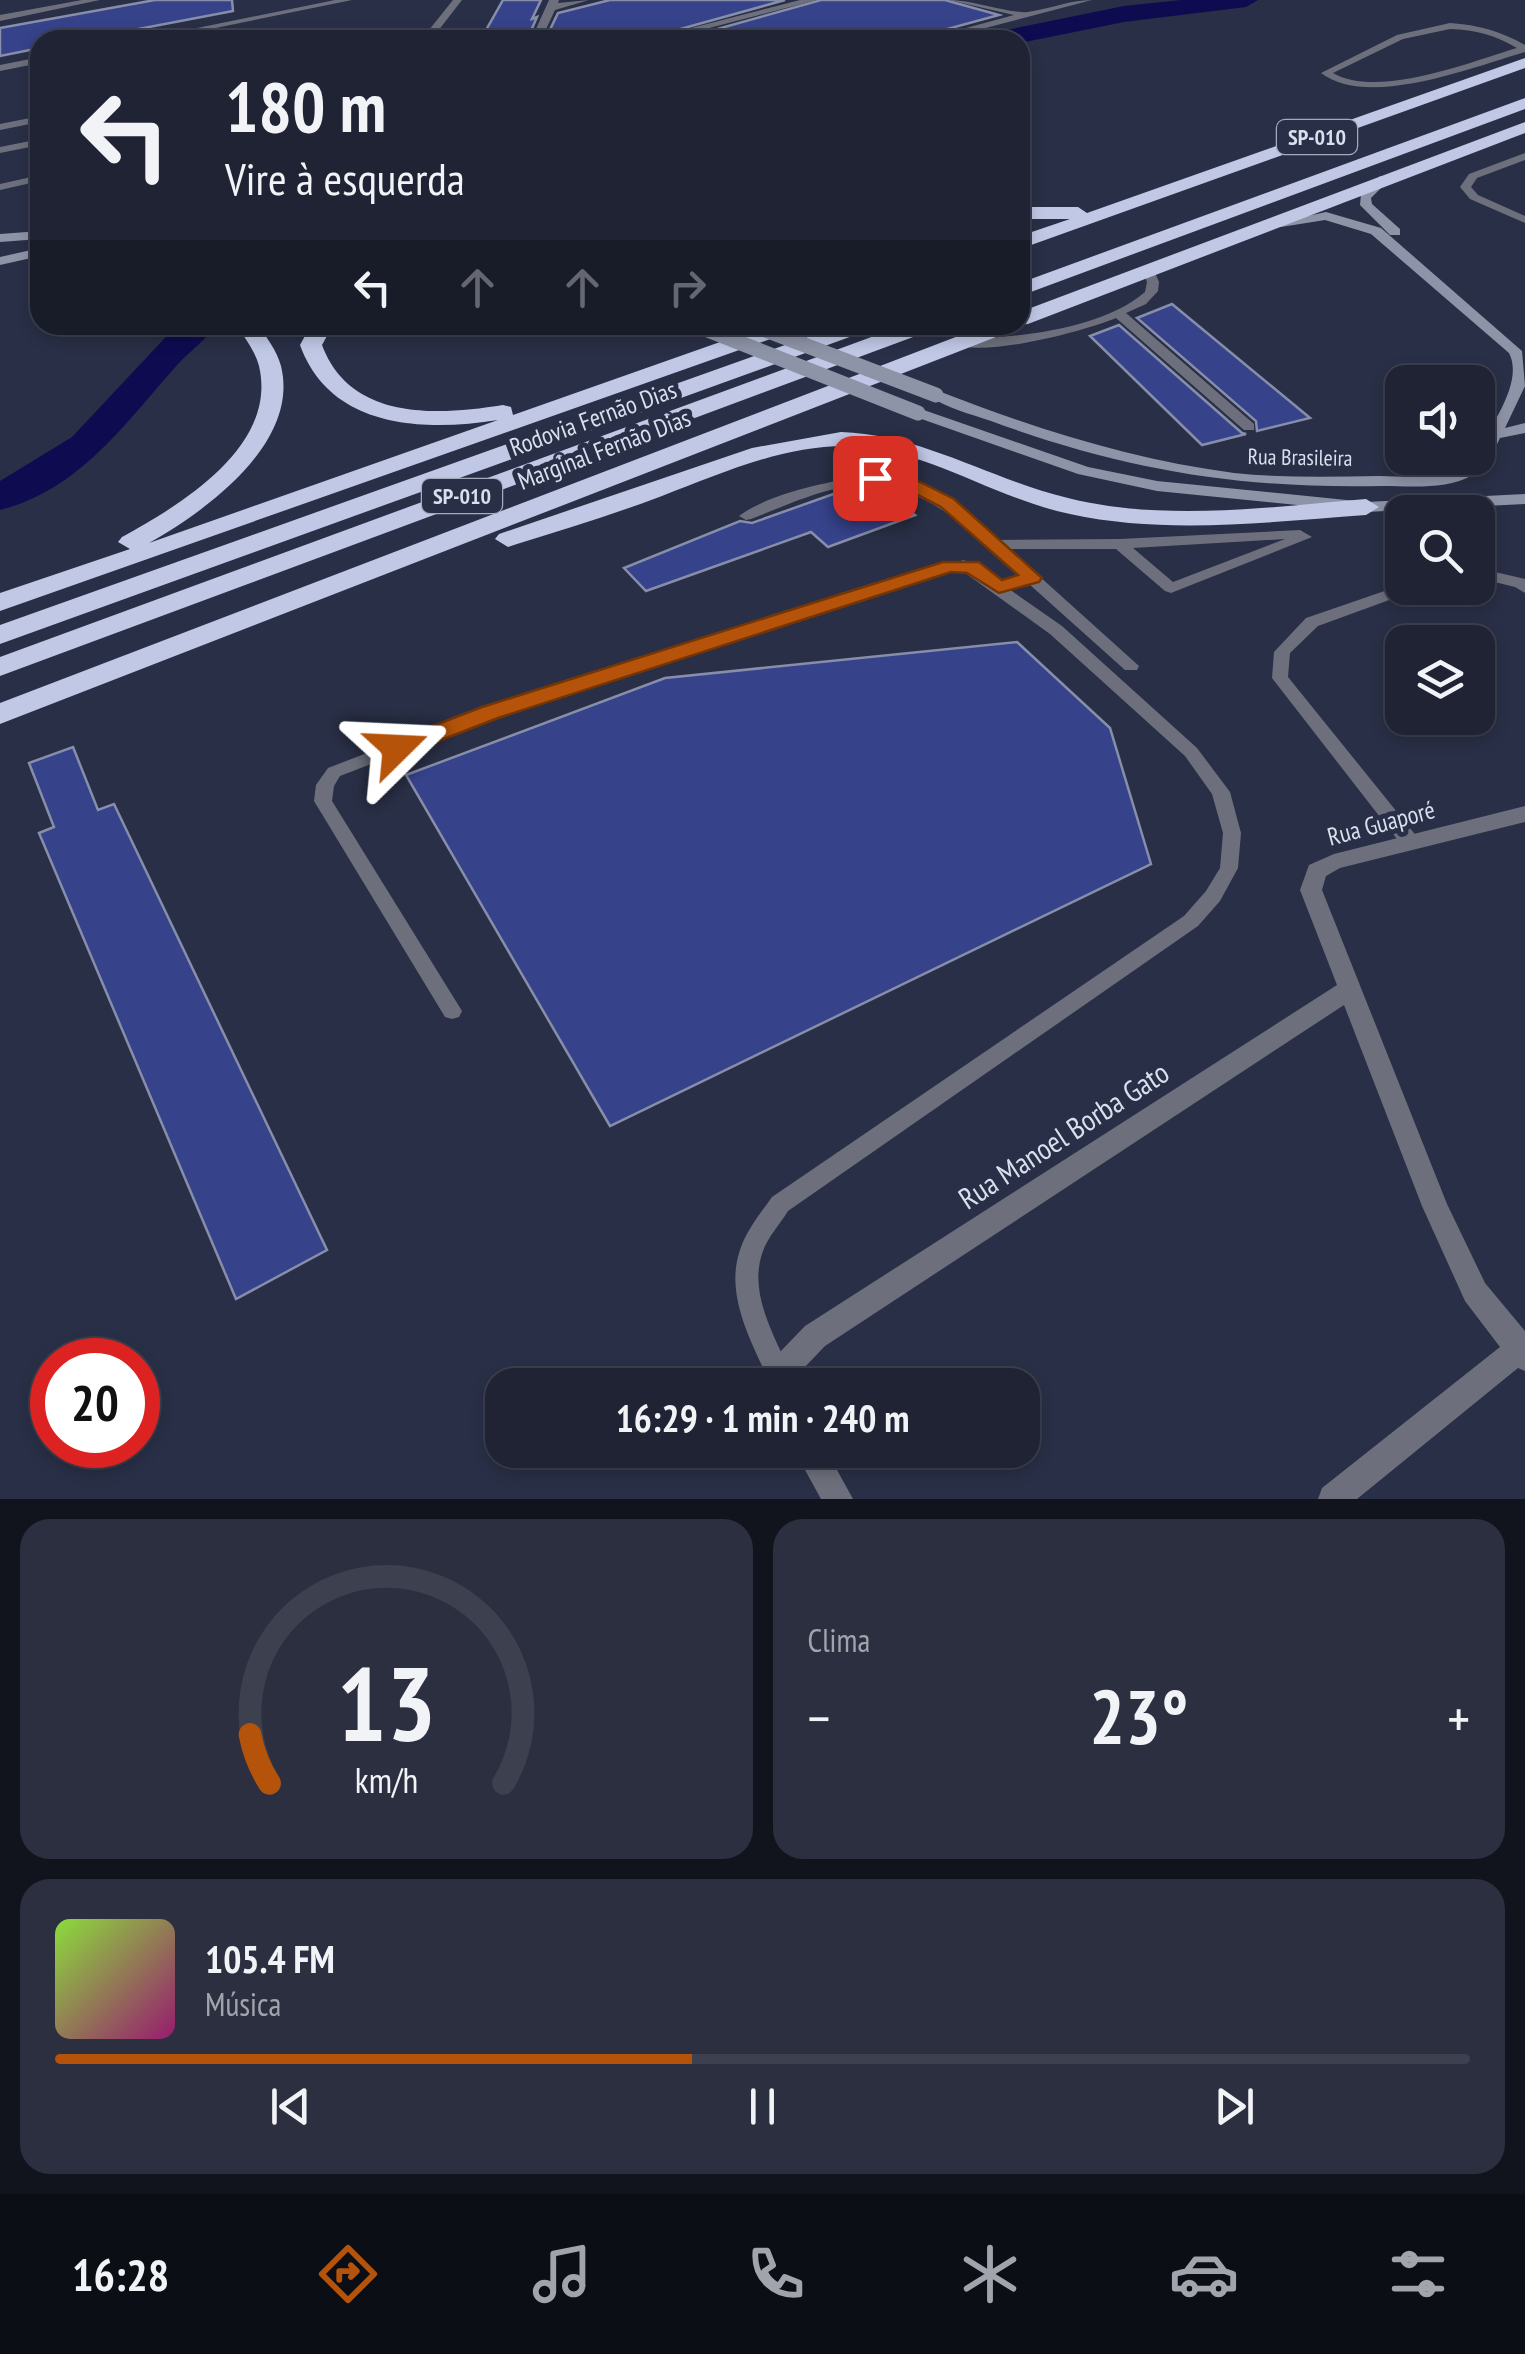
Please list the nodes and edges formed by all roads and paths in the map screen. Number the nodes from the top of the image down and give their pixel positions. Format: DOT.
graph roads {
  1 [pos="96,0"];
  2 [pos="348,0"];
  3 [pos="458,0"];
  4 [pos="584,0"];
  5 [pos="812,0"];
  6 [pos="954,0"];
  7 [pos="1087,0"];
  8 [pos="552,4"];
  9 [pos="1024,14"];
  10 [pos="0,18"];
  11 [pos="194,30"];
  12 [pos="434,30"];
  13 [pos="540,30"];
  14 [pos="690,30"];
  15 [pos="964,30"];
  16 [pos="1525,49"];
  17 [pos="30,62"];
  18 [pos="1516,66"];
  19 [pos="0,68"];
  20 [pos="1525,86"];
  21 [pos="1525,103"];
  22 [pos="1464,108"];
  23 [pos="30,121"];
  24 [pos="1525,126"];
  25 [pos="0,128"];
  26 [pos="30,144"];
  27 [pos="0,150"];
  28 [pos="1525,156"];
  29 [pos="1384,179"];
  30 [pos="30,180"];
  31 [pos="0,187"];
  32 [pos="1286,192"];
  33 [pos="1126,206"];
  34 [pos="1030,214"];
  35 [pos="1525,220"];
  36 [pos="1255,230"];
  37 [pos="30,236"];
  38 [pos="0,238"];
  39 [pos="1030,240"];
  40 [pos="30,254"];
  41 [pos="1055,255"];
  42 [pos="0,260"];
  43 [pos="1148,269"];
  44 [pos="1030,286"];
  45 [pos="1118,312"];
  46 [pos="1030,315"];
  47 [pos="254,335"];
  48 [pos="317,335"];
  49 [pos="721,335"];
  50 [pos="760,335"];
  51 [pos="778,335"];
  52 [pos="834,335"];
  53 [pos="897,335"];
  54 [pos="981,335"];
  55 [pos="959,344"];
  56 [pos="1525,344"];
  57 [pos="604,390"];
  58 [pos="1249,427"];
  59 [pos="1525,428"];
  60 [pos="1495,429"];
  61 [pos="1495,434"];
  62 [pos="1456,475"];
  63 [pos="1522,497"];
  64 [pos="1366,506"];
  65 [pos="746,516"];
  66 [pos="1120,544"];
  67 [pos="996,545"];
  68 [pos="1495,577"];
  69 [pos="1032,578"];
  70 [pos="337,585"];
  71 [pos="999,587"];
  72 [pos="1525,588"];
  73 [pos="35,592"];
  74 [pos="1385,596"];
  75 [pos="0,604"];
  76 [pos="0,635"];
  77 [pos="1131,666"];
  78 [pos="0,667"];
  79 [pos="0,714"];
  80 [pos="1525,814"];
  81 [pos="1411,843"];
  82 [pos="1348,990"];
  83 [pos="452,1011"];
  84 [pos="1523,1351"];
  85 [pos="776,1368"];
  86 [pos="788,1368"];
  87 [pos="820,1468"];
  88 [pos="838,1499"];
  89 [pos="1334,1499"];
  1 -- 10 [label="lane"];
  2 -- 11 [label="lane"];
  3 -- 12 [label="lane"];
  4 -- 8 [label="street"];
  5 -- 14 [label="street"];
  6 -- 9 [label="street"];
  7 -- 9 [label="street"];
  8 -- 13 [label="street"];
  9 -- 15 [label="street"];
  16 -- 16 [label="lane"];
  17 -- 19 [label="lane"];
  18 -- 22 [label="highway"];
  18 -- 33 [label="highway, SP-010"];
  20 -- 22 [label="highway, SP-010"];
  21 -- 32 [label="highway, SP-010"];
  22 -- 41 [label="highway, SP-010"];
  23 -- 25 [label="lane"];
  24 -- 29 [label="highway, SP-010"];
  26 -- 27 [label="lane"];
  28 -- 35 [label="lane"];
  29 -- 36 [label="highway, SP-010"];
  29 -- 56 [label="main road"];
  30 -- 31 [label="lane"];
  32 -- 43 [label="highway"];
  32 -- 44 [label="highway, SP-010"];
  33 -- 34 [label="highway"];
  33 -- 39 [label="highway, SP-010"];
  36 -- 43 [label="highway, SP-010"];
  36 -- 60 [label="main road, Rua Brasileira"];
  37 -- 38 [label="main road"];
  40 -- 42 [label="main road"];
  43 -- 45 [label="lane"];
  43 -- 46 [label="highway, SP-010"];
  45 -- 55 [label="lane"];
  45 -- 58 [label="lane"];
  47 -- 73 [label="highway"];
  48 -- 57 [label="highway"];
  49 -- 64 [label="main road, Rua Brasileira, bridge"];
  50 -- 57 [label="highway, SP-010"];
  51 -- 62 [label="main road, Rua Brasileira, bridge"];
  52 -- 76 [label="highway, Rodovia Fernão Dias / SP-010"];
  53 -- 78 [label="highway, Rodovia Fernão Dias / SP-010"];
  54 -- 55 [label="highway, Marginal Fernão Dias / SP-010"];
  55 -- 70 [label="highway, Marginal Fernão Dias / SP-010"];
  57 -- 73 [label="highway, SP-010"];
  59 -- 61 [label="main road"];
  63 -- 64 [label="main road, Rua Brasileira"];
  64 -- 70 [label="highway"];
  65 -- 67 [label="lane"];
  66 -- 66 [label="lane"];
  66 -- 67 [label="lane"];
  67 -- 69 [label="lane"];
  68 -- 72 [label="lane"];
  69 -- 71 [label="lane"];
  69 -- 77 [label="lane"];
  70 -- 79 [label="highway, Marginal Fernão Dias / SP-010"];
  71 -- 83 [label="lane"];
  71 -- 85 [label="lane"];
  73 -- 75 [label="highway"];
  74 -- 81 [label="lane"];
  80 -- 81 [label="street, Rua Guaporé"];
  81 -- 82 [label="street, Rua Guaporé"];
  82 -- 84 [label="street"];
  82 -- 86 [label="street, Rua Manoel Borba Gato"];
  84 -- 89 [label="street"];
  87 -- 88 [label="street"];
}
